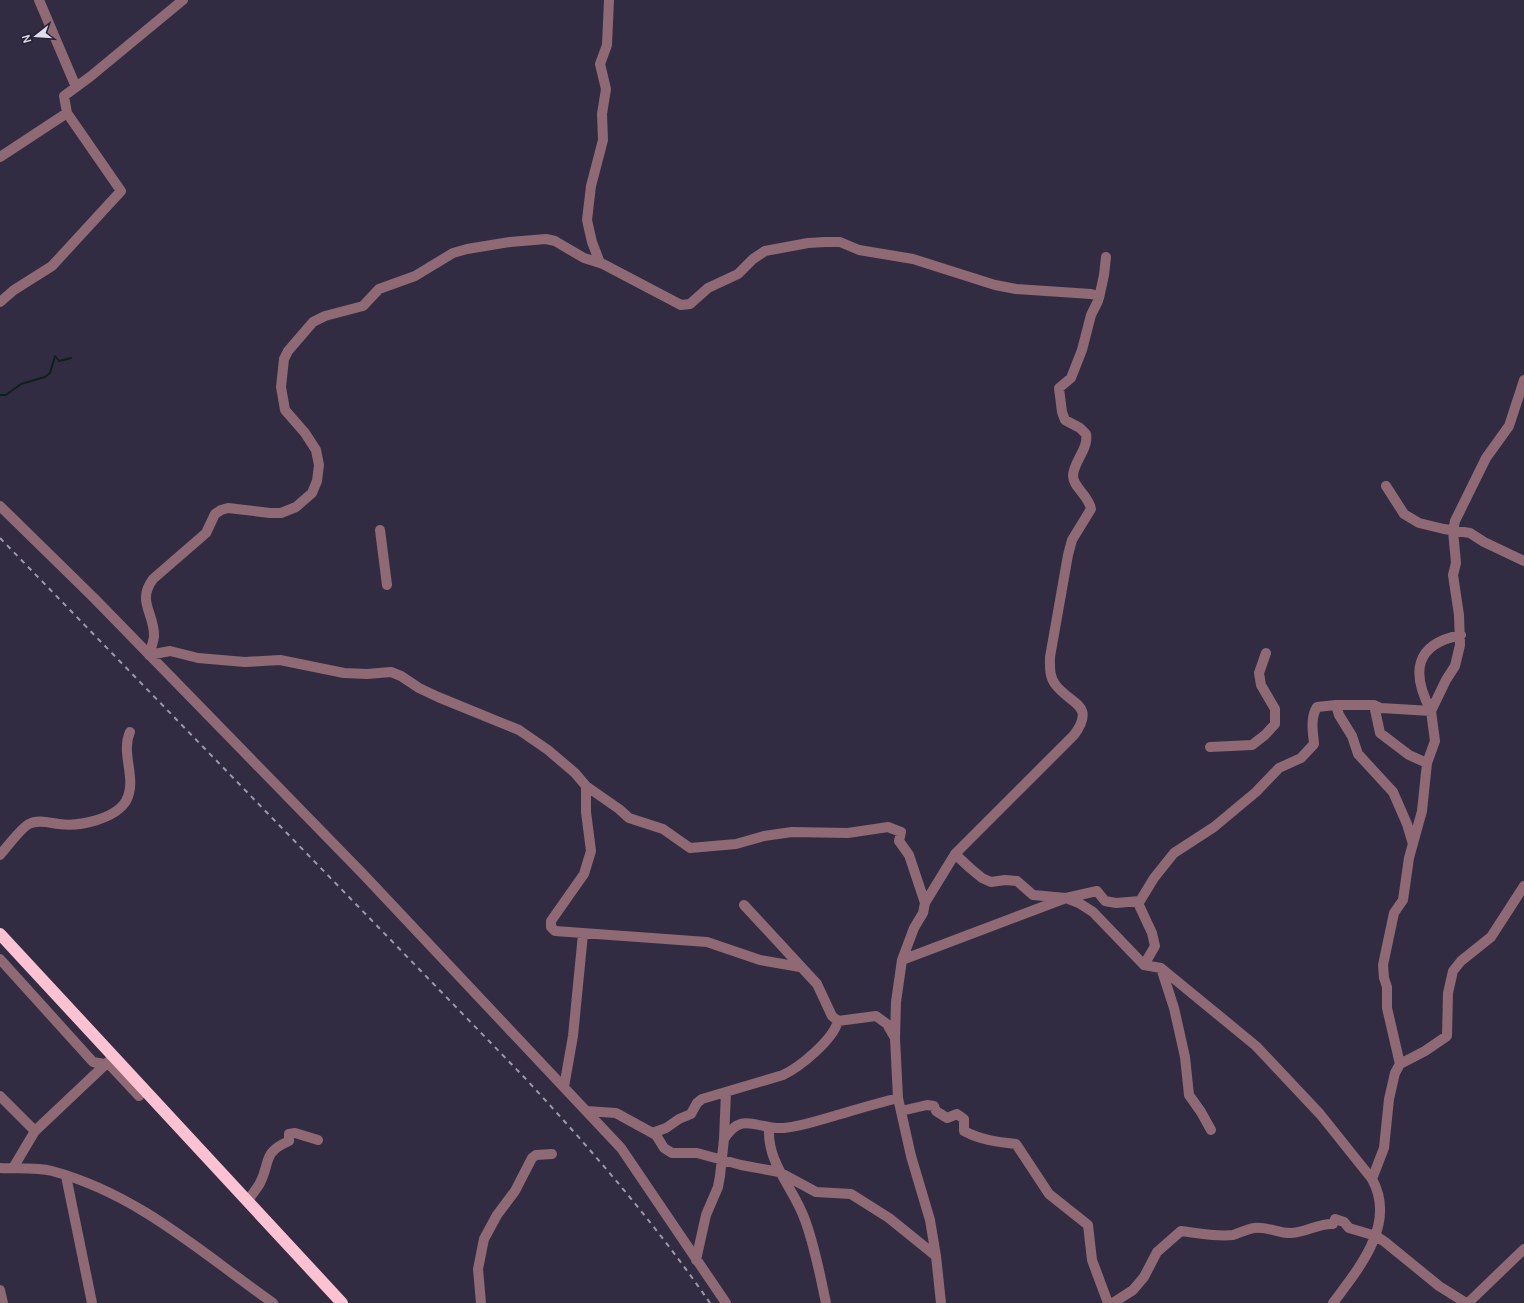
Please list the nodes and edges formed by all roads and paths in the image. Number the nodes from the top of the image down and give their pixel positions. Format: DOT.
graph roads {
  1 [pos="38,0"];
  2 [pos="182,0"];
  3 [pos="609,0"];
  4 [pos="76,87"];
  5 [pos="67,113"];
  6 [pos="0,157"];
  7 [pos="1106,257"];
  8 [pos="600,263"];
  9 [pos="1099,298"];
  10 [pos="0,302"];
  11 [pos="1524,380"];
  12 [pos="1386,486"];
  13 [pos="0,506"];
  14 [pos="380,530"];
  15 [pos="1524,561"];
  16 [pos="387,585"];
  17 [pos="1461,635"];
  18 [pos="1266,653"];
  19 [pos="149,655"];
  20 [pos="1336,705"];
  21 [pos="1374,705"];
  22 [pos="1431,711"];
  23 [pos="130,732"];
  24 [pos="1210,747"];
  25 [pos="1427,763"];
  26 [pos="586,786"];
  27 [pos="1413,844"];
  28 [pos="955,854"];
  29 [pos="0,855"];
  30 [pos="1524,886"];
  31 [pos="1066,898"];
  32 [pos="924,903"];
  33 [pos="1138,903"];
  34 [pos="744,905"];
  35 [pos="0,934"];
  36 [pos="583,934"];
  37 [pos="0,959"];
  38 [pos="902,960"];
  39 [pos="1144,965"];
  40 [pos="800,967"];
  41 [pos="1161,968"];
  42 [pos="838,1021"];
  43 [pos="895,1038"];
  44 [pos="110,1061"];
  45 [pos="1400,1064"];
  46 [pos="564,1087"];
  47 [pos="726,1092"];
  48 [pos="0,1096"];
  49 [pos="139,1096"];
  50 [pos="898,1098"];
  51 [pos="586,1110"];
  52 [pos="901,1111"];
  53 [pos="769,1128"];
  54 [pos="1211,1130"];
  55 [pos="35,1131"];
  56 [pos="652,1133"];
  57 [pos="318,1140"];
  58 [pos="724,1140"];
  59 [pos="552,1154"];
  60 [pos="721,1161"];
  61 [pos="0,1168"];
  62 [pos="13,1168"];
  63 [pos="779,1172"];
  64 [pos="66,1176"];
  65 [pos="1372,1179"];
  66 [pos="248,1201"];
  67 [pos="1376,1236"];
  68 [pos="1524,1249"];
  69 [pos="936,1256"];
  70 [pos="696,1260"];
  71 [pos="0,1290"];
  72 [pos="263,1300"];
  73 [pos="3,1303"];
  74 [pos="92,1303"];
  75 [pos="273,1303"];
  76 [pos="341,1303"];
  77 [pos="481,1303"];
  78 [pos="726,1303"];
  79 [pos="826,1303"];
  80 [pos="941,1303"];
  81 [pos="1108,1303"];
  82 [pos="1113,1303"];
  83 [pos="1333,1303"];
  84 [pos="1467,1303"];
  1 -- 4 [label="street"];
  2 -- 4 [label="street"];
  3 -- 8 [label="street"];
  4 -- 5 [label="street"];
  5 -- 6 [label="street"];
  5 -- 10 [label="street"];
  7 -- 9 [label="street"];
  8 -- 9 [label="street"];
  8 -- 19 [label="street"];
  9 -- 28 [label="street"];
  11 -- 17 [label="street"];
  12 -- 15 [label="street"];
  13 -- 19 [label="street"];
  14 -- 16 [label="street"];
  17 -- 22 [label="street"];
  17 -- 22 [label="street"];
  18 -- 24 [label="street"];
  19 -- 26 [label="street"];
  19 -- 46 [label="street"];
  20 -- 21 [label="street"];
  20 -- 27 [label="street"];
  20 -- 33 [label="street"];
  21 -- 22 [label="street"];
  21 -- 25 [label="street"];
  22 -- 25 [label="street"];
  23 -- 29 [label="street"];
  25 -- 27 [label="street"];
  26 -- 32 [label="street"];
  26 -- 36 [label="street"];
  27 -- 45 [label="street"];
  28 -- 31 [label="street"];
  28 -- 32 [label="street"];
  30 -- 45 [label="street"];
  31 -- 33 [label="street"];
  31 -- 38 [label="street"];
  31 -- 39 [label="street"];
  32 -- 38 [label="street"];
  33 -- 39 [label="street"];
  34 -- 40 [label="street"];
  35 -- 44 [label="highway"];
  36 -- 40 [label="street"];
  36 -- 46 [label="street"];
  37 -- 44 [label="street"];
  38 -- 43 [label="street"];
  39 -- 41 [label="street"];
  40 -- 42 [label="street"];
  41 -- 54 [label="street"];
  41 -- 65 [label="street"];
  42 -- 43 [label="street"];
  42 -- 47 [label="street"];
  43 -- 50 [label="street"];
  44 -- 49 [label="street"];
  44 -- 55 [label="street"];
  44 -- 66 [label="highway"];
  45 -- 65 [label="street"];
  46 -- 51 [label="street"];
  47 -- 56 [label="street"];
  47 -- 58 [label="street"];
  48 -- 55 [label="street"];
  50 -- 52 [label="street"];
  50 -- 53 [label="street"];
  51 -- 56 [label="street"];
  51 -- 70 [label="street"];
  52 -- 69 [label="street"];
  52 -- 81 [label="street"];
  53 -- 58 [label="street"];
  53 -- 63 [label="street"];
  55 -- 62 [label="street"];
  56 -- 60 [label="street"];
  57 -- 66 [label="street"];
  58 -- 60 [label="street"];
  59 -- 77 [label="street"];
  60 -- 63 [label="street"];
  60 -- 70 [label="street"];
  61 -- 62 [label="street"];
  62 -- 64 [label="street"];
  63 -- 69 [label="street"];
  63 -- 79 [label="street"];
  64 -- 72 [label="street"];
  64 -- 74 [label="street"];
  65 -- 67 [label="street"];
  66 -- 76 [label="highway"];
  67 -- 82 [label="street"];
  67 -- 83 [label="street"];
  67 -- 84 [label="street"];
  68 -- 84 [label="street"];
  69 -- 80 [label="street"];
  70 -- 78 [label="street"];
  71 -- 73 [label="street"];
  72 -- 75 [label="street"];
}
